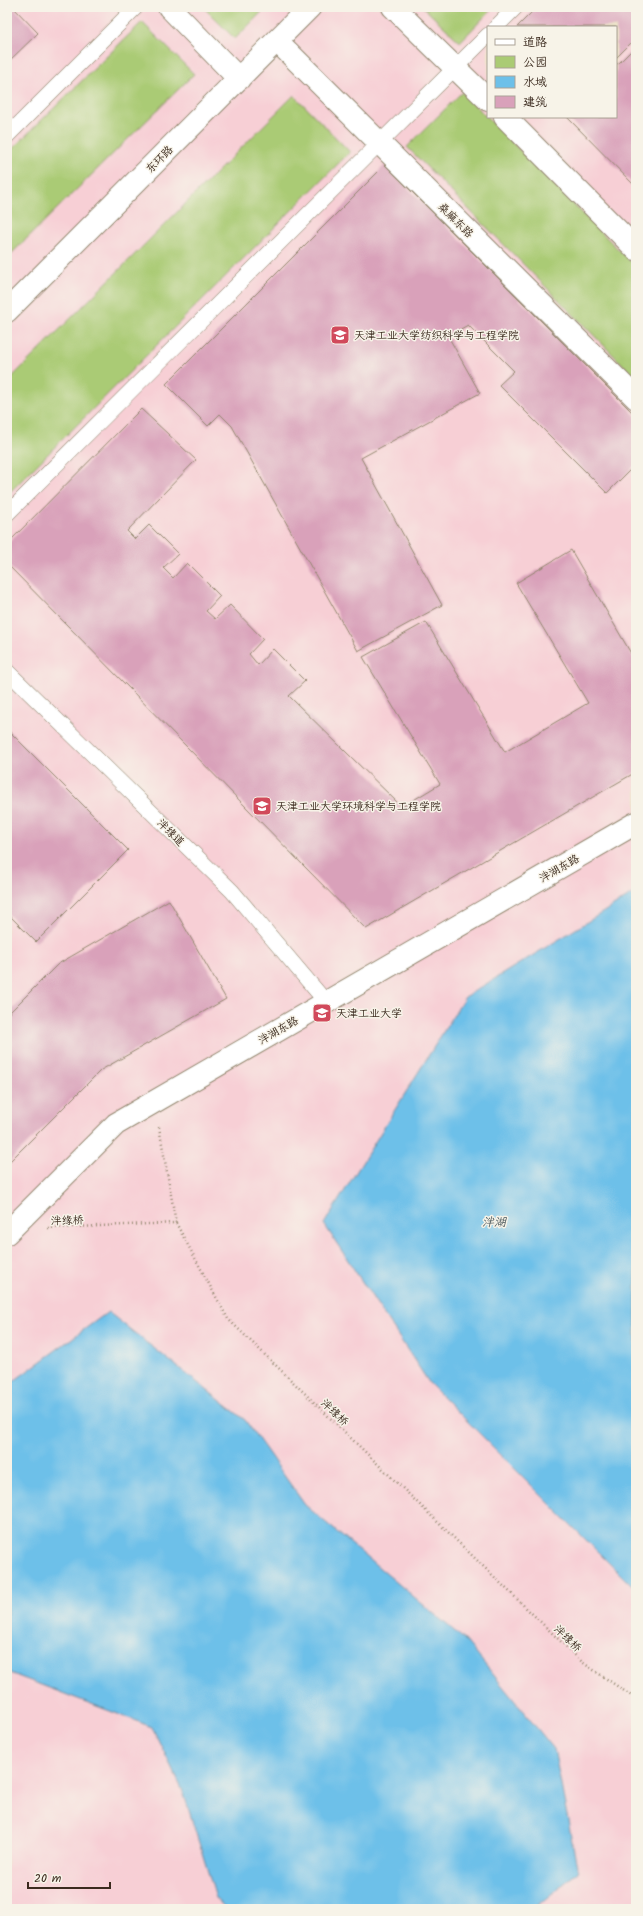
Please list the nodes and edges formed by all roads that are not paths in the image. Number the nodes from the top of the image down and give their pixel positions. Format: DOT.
graph roads {
  1 [pos="136,7"];
  2 [pos="169,7"];
  3 [pos="310,7"];
  4 [pos="393,7"];
  5 [pos="516,7"];
  6 [pos="497,26"];
  7 [pos="487,36"];
  8 [pos="277,41"];
  9 [pos="456,67"];
  10 [pos="239,79"];
  11 [pos="487,99"];
  12 [pos="506,118"];
  13 [pos="7,136"];
  14 [pos="380,144"];
  15 [pos="636,249"];
  16 [pos="7,311"];
  17 [pos="636,398"];
  18 [pos="7,514"];
  19 [pos="7,670"];
  20 [pos="636,823"];
  21 [pos="326,1002"];
  22 [pos="9,1231"];
  1 -- 13 [label="lane"];
  2 -- 10 [label="street"];
  3 -- 8 [label="street, 东环路"];
  4 -- 9 [label="street"];
  5 -- 6 [label="lane"];
  7 -- 9 [label="lane"];
  8 -- 10 [label="street, 东环路"];
  8 -- 14 [label="street, 桑麻东路"];
  9 -- 11 [label="street"];
  9 -- 14 [label="lane"];
  10 -- 16 [label="street, 东环路"];
  12 -- 15 [label="street"];
  14 -- 17 [label="street, 桑麻东路"];
  14 -- 18 [label="lane"];
  19 -- 21 [label="lane, 泮缘道"];
  20 -- 21 [label="street, 泮湖东路"];
  21 -- 22 [label="street, 泮湖东路"];
}
